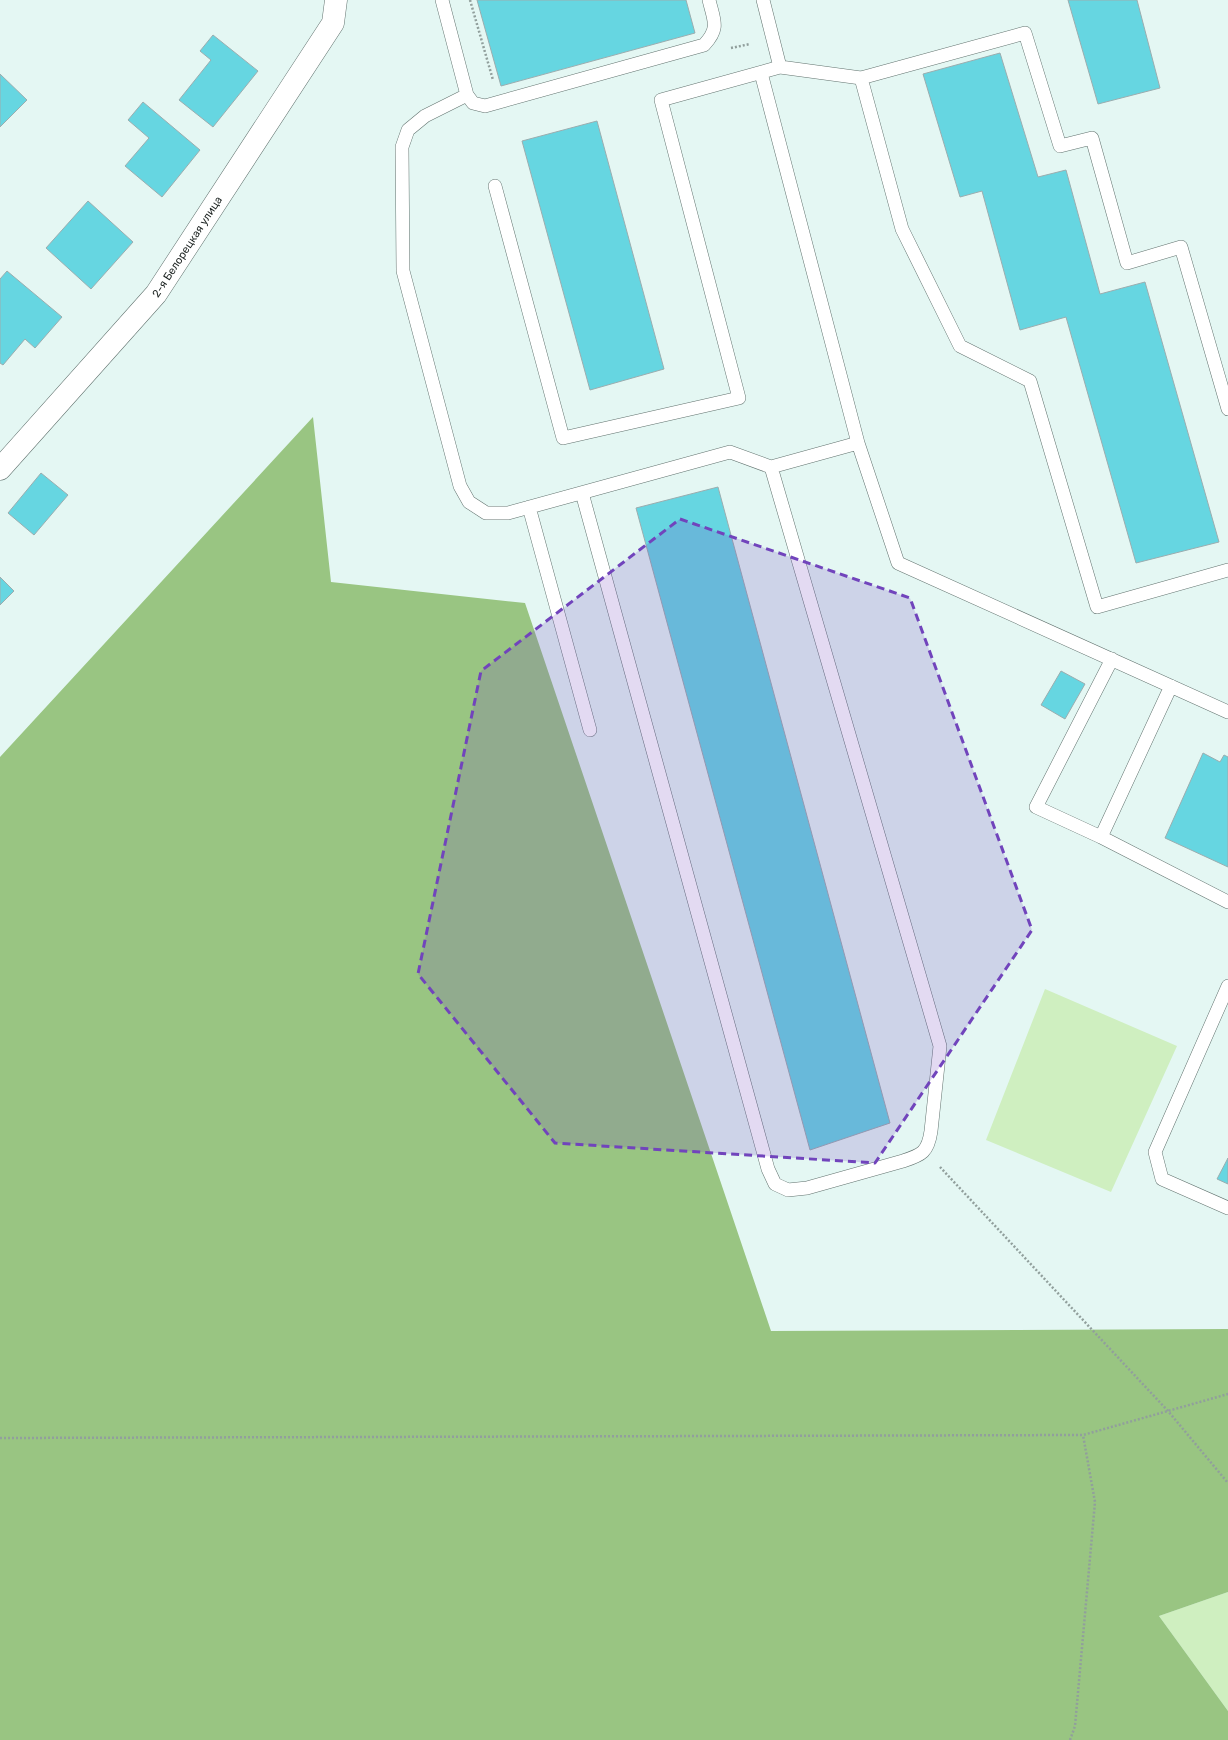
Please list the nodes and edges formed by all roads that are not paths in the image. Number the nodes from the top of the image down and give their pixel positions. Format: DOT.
graph roads {
  1 [pos="336,0"];
  2 [pos="442,0"];
  3 [pos="708,0"];
  4 [pos="763,0"];
  5 [pos="780,67"];
  6 [pos="761,73"];
  7 [pos="861,78"];
  8 [pos="467,95"];
  9 [pos="495,186"];
  10 [pos="1228,409"];
  11 [pos="858,443"];
  12 [pos="771,466"];
  13 [pos="0,469"];
  14 [pos="582,493"];
  15 [pos="529,507"];
  16 [pos="1228,570"];
  17 [pos="1112,659"];
  18 [pos="1171,686"];
  19 [pos="1228,712"];
  20 [pos="590,730"];
  21 [pos="1101,837"];
  22 [pos="1228,902"];
  23 [pos="1228,986"];
  24 [pos="1228,1208"];
  1 -- 13 [label="street, 2-я Белорецкая улица"];
  2 -- 8 [label="lane"];
  3 -- 8 [label="lane"];
  4 -- 5 [label="lane"];
  5 -- 6 [label="lane"];
  5 -- 7 [label="lane"];
  6 -- 9 [label="lane"];
  6 -- 11 [label="lane"];
  7 -- 10 [label="lane"];
  7 -- 16 [label="lane"];
  8 -- 15 [label="lane"];
  11 -- 12 [label="lane"];
  11 -- 17 [label="lane"];
  12 -- 14 [label="lane"];
  12 -- 14 [label="lane"];
  14 -- 15 [label="lane"];
  15 -- 20 [label="lane"];
  17 -- 18 [label="lane"];
  17 -- 21 [label="lane"];
  18 -- 19 [label="lane"];
  18 -- 21 [label="lane"];
  21 -- 22 [label="lane"];
  23 -- 24 [label="lane"];
}
